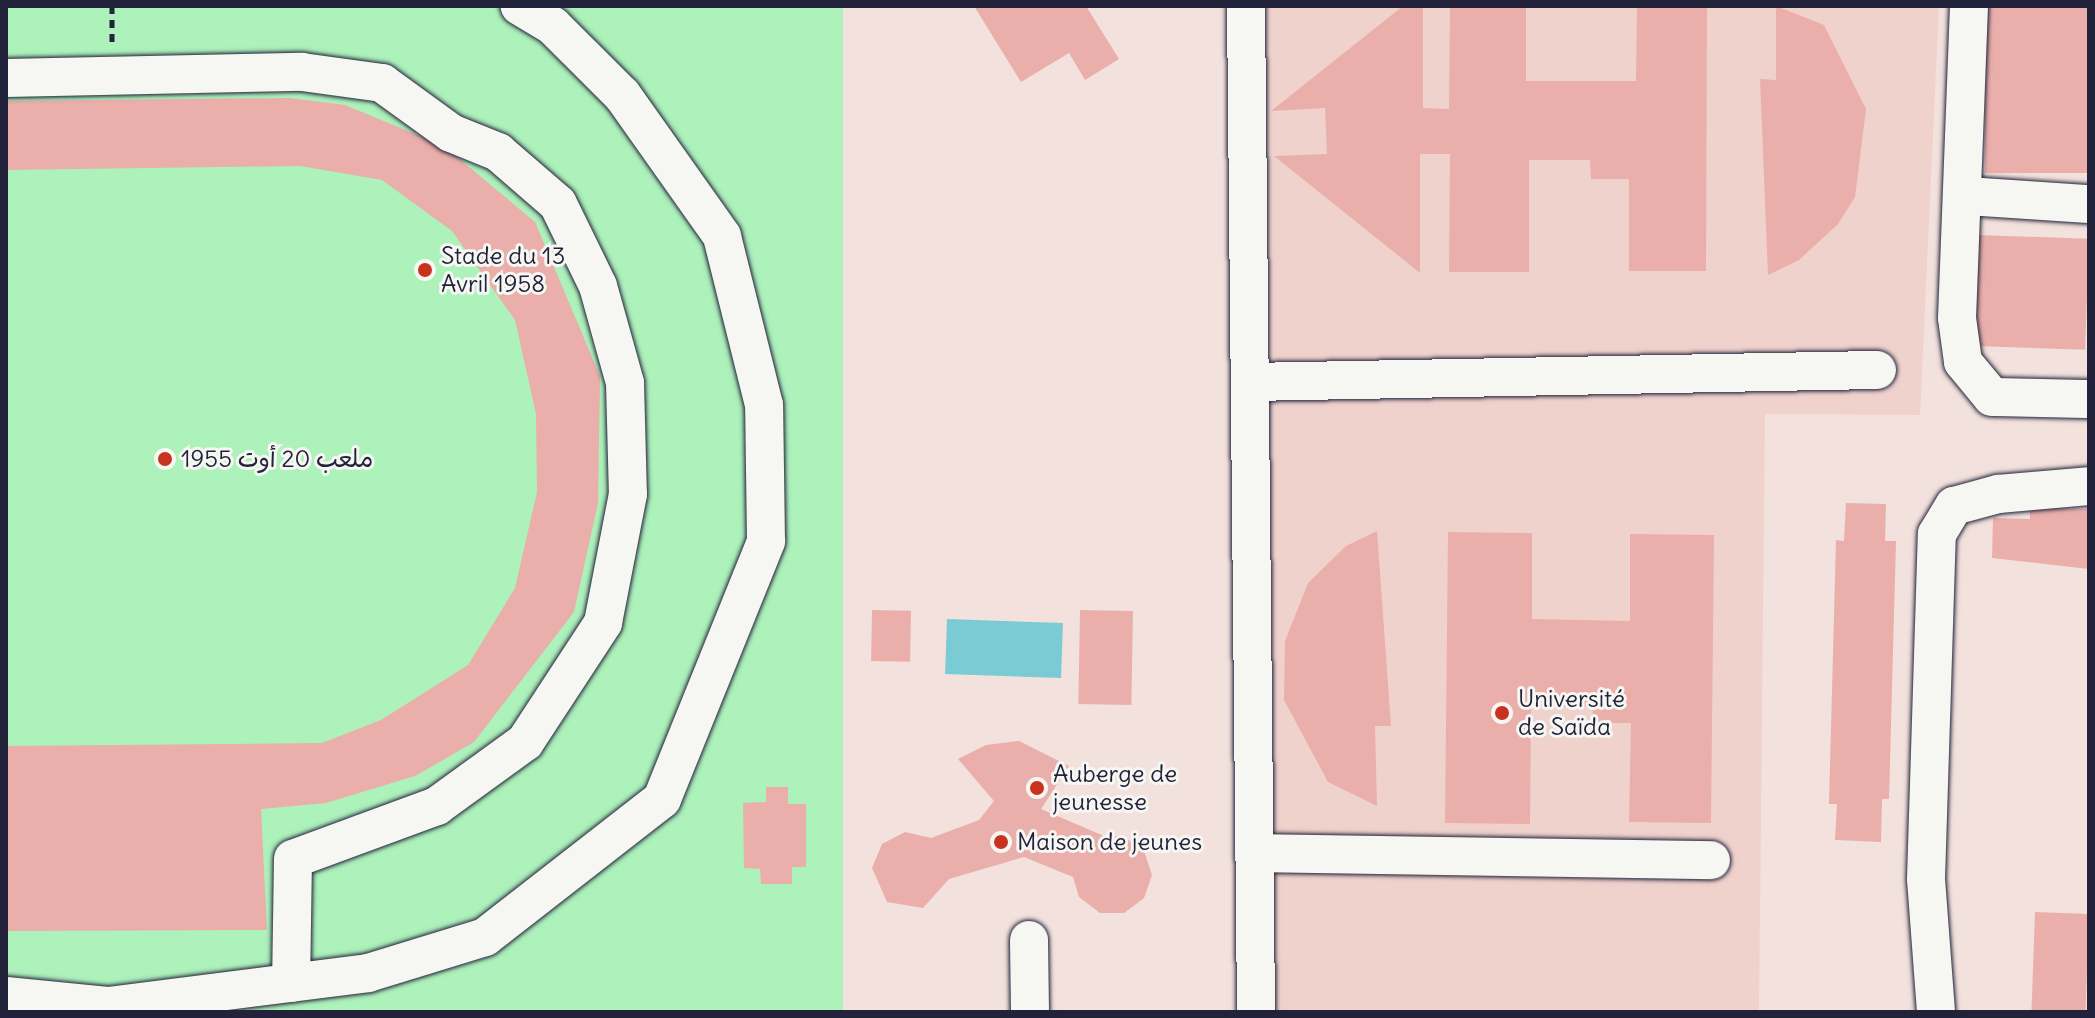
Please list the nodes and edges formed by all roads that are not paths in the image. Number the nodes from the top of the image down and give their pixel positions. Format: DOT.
graph roads {
  1 [pos="520,6"];
  2 [pos="1246,6"];
  3 [pos="1969,6"];
  4 [pos="6,78"];
  5 [pos="1967,196"];
  6 [pos="2089,204"];
  7 [pos="1877,370"];
  8 [pos="1250,382"];
  9 [pos="2089,399"];
  10 [pos="2089,486"];
  11 [pos="1254,853"];
  12 [pos="1711,860"];
  13 [pos="1029,940"];
  14 [pos="291,983"];
  15 [pos="6,996"];
  16 [pos="66,1009"];
  17 [pos="108,1009"];
  18 [pos="1030,1012"];
  19 [pos="1256,1012"];
  20 [pos="1936,1012"];
  1 -- 14 [label="street"];
  2 -- 8 [label="street"];
  3 -- 5 [label="street"];
  4 -- 14 [label="street"];
  5 -- 6 [label="street"];
  5 -- 9 [label="street"];
  7 -- 8 [label="street"];
  8 -- 11 [label="street"];
  10 -- 20 [label="street"];
  11 -- 12 [label="street"];
  11 -- 19 [label="street"];
  13 -- 18 [label="street"];
  14 -- 17 [label="street"];
  15 -- 16 [label="street"];
  16 -- 17 [label="street"];
}
